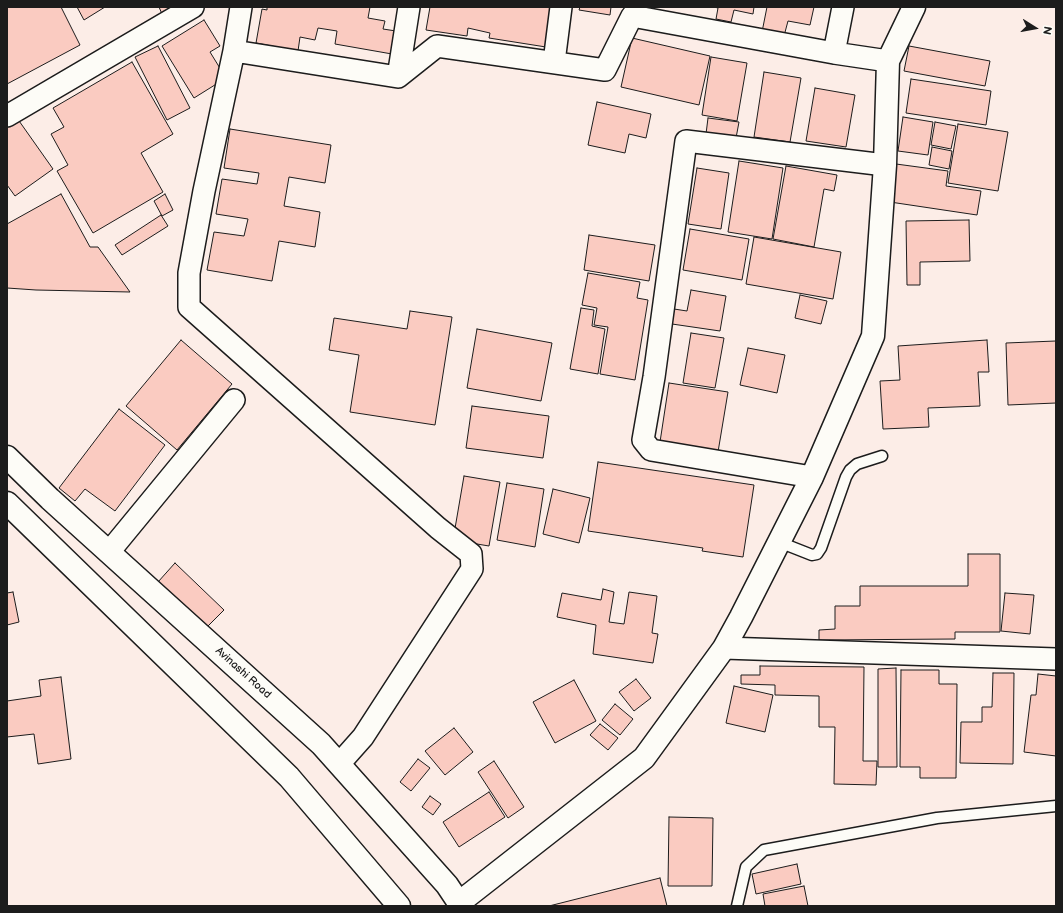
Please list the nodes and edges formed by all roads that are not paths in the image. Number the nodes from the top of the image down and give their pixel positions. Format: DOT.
graph roads {
  1 [pos="193,7"];
  2 [pos="241,7"];
  3 [pos="410,7"];
  4 [pos="561,7"];
  5 [pos="843,7"];
  6 [pos="914,7"];
  7 [pos="677,15"];
  8 [pos="234,51"];
  9 [pos="834,53"];
  10 [pos="888,61"];
  11 [pos="554,62"];
  12 [pos="398,77"];
  13 [pos="7,116"];
  14 [pos="885,165"];
  15 [pos="234,400"];
  16 [pos="882,456"];
  17 [pos="7,457"];
  18 [pos="812,477"];
  19 [pos="7,503"];
  20 [pos="779,542"];
  21 [pos="109,552"];
  22 [pos="724,648"];
  23 [pos="1056,659"];
  24 [pos="339,764"];
  25 [pos="1056,806"];
  26 [pos="460,904"];
  27 [pos="399,906"];
  28 [pos="737,906"];
  1 -- 13 [label="street"];
  2 -- 8 [label="street"];
  3 -- 12 [label="street"];
  4 -- 11 [label="street"];
  5 -- 9 [label="street"];
  6 -- 10 [label="main road"];
  7 -- 9 [label="street"];
  7 -- 11 [label="street"];
  8 -- 12 [label="street"];
  8 -- 24 [label="street"];
  9 -- 10 [label="street"];
  10 -- 14 [label="main road"];
  11 -- 12 [label="street"];
  14 -- 18 [label="main road"];
  14 -- 18 [label="street"];
  15 -- 21 [label="street"];
  16 -- 20 [label="lane"];
  17 -- 21 [label="main road, Avinashi Road"];
  18 -- 20 [label="main road"];
  19 -- 27 [label="main road"];
  20 -- 22 [label="main road"];
  21 -- 24 [label="main road, Avinashi Road"];
  22 -- 23 [label="street"];
  22 -- 26 [label="main road"];
  24 -- 26 [label="main road, Avinashi Road"];
  25 -- 28 [label="lane"];
}
